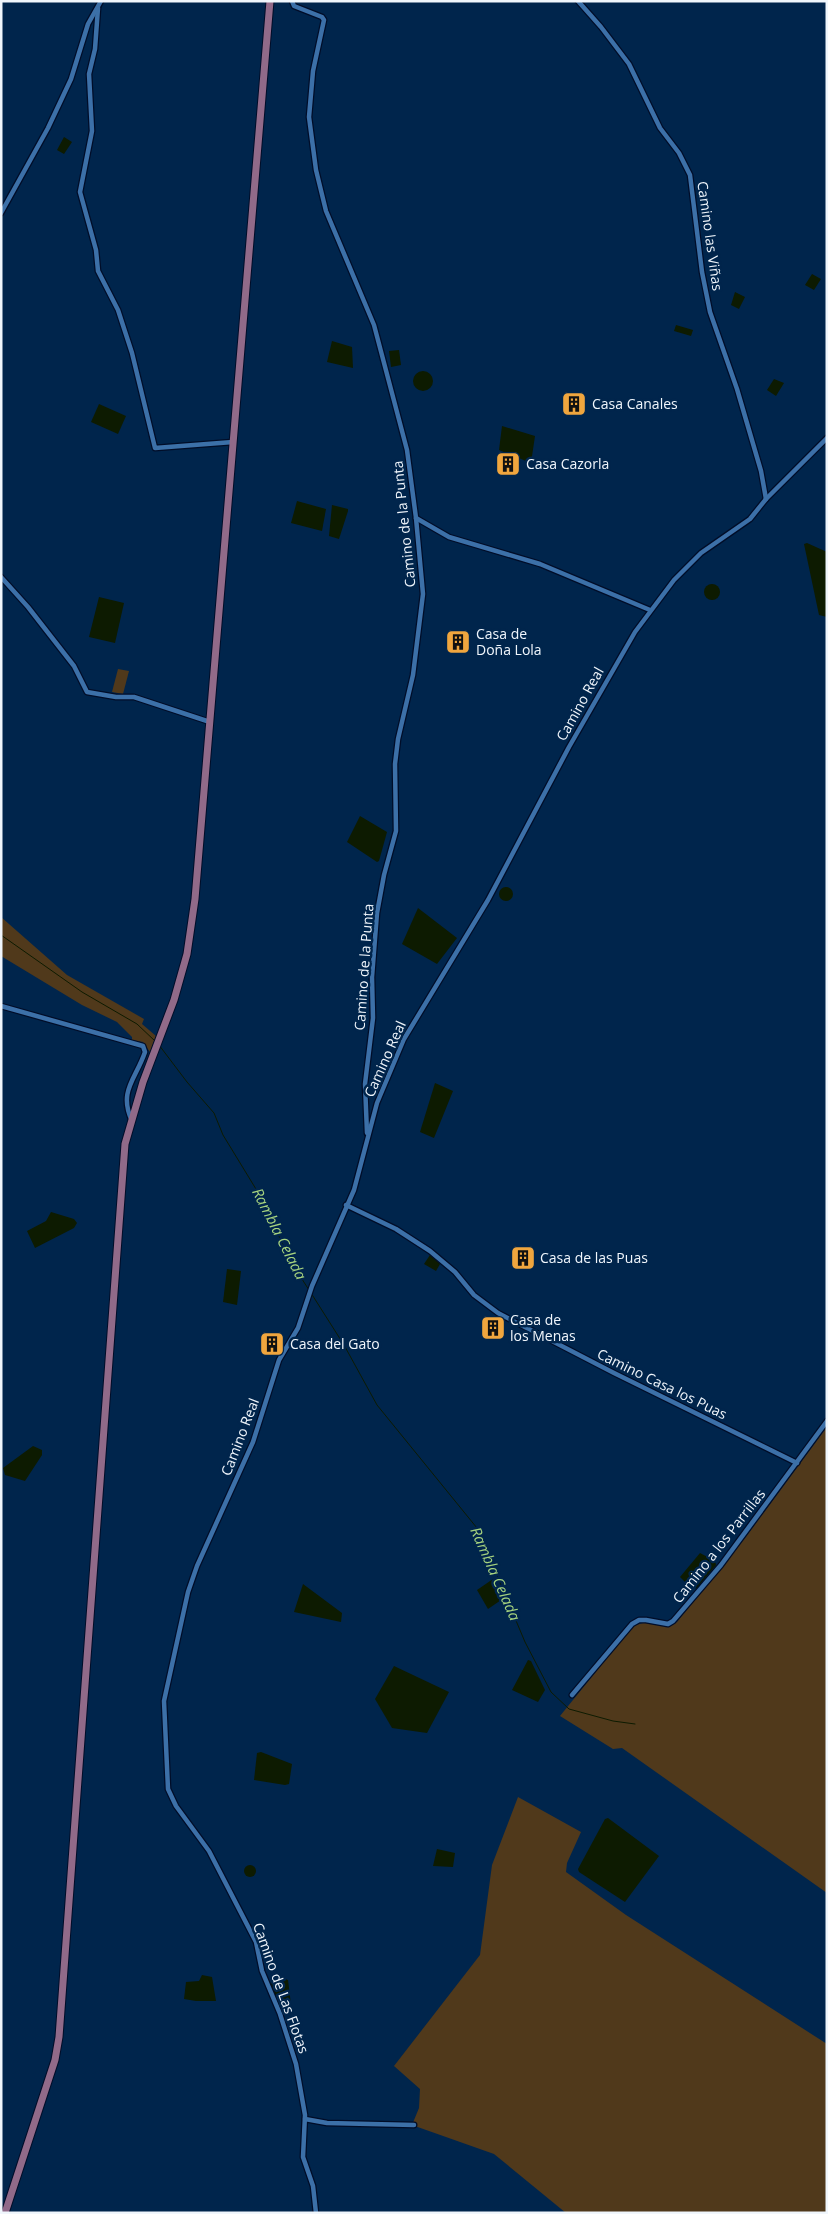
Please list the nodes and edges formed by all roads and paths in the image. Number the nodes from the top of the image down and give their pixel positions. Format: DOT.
graph roads {
  1 [pos="100,1"];
  2 [pos="270,1"];
  3 [pos="292,1"];
  4 [pos="578,1"];
  5 [pos="98,8"];
  6 [pos="1,213"];
  7 [pos="827,438"];
  8 [pos="232,442"];
  9 [pos="766,499"];
  10 [pos="416,518"];
  11 [pos="1,577"];
  12 [pos="650,610"];
  13 [pos="210,722"];
  14 [pos="1,1006"];
  15 [pos="132,1121"];
  16 [pos="367,1136"];
  17 [pos="346,1205"];
  18 [pos="827,1421"];
  19 [pos="797,1463"];
  20 [pos="572,1696"];
  21 [pos="168,1789"];
  22 [pos="304,2119"];
  23 [pos="414,2125"];
  24 [pos="5,2213"];
  25 [pos="316,2213"];
  1 -- 5 [label="street"];
  2 -- 8 [label="main road"];
  3 -- 10 [label="street, Camino de la Punta"];
  4 -- 9 [label="street, Camino las Viñas"];
  5 -- 6 [label="street"];
  5 -- 8 [label="street"];
  7 -- 9 [label="street, Camino Real"];
  8 -- 13 [label="main road"];
  9 -- 12 [label="street, Camino Real"];
  10 -- 12 [label="street"];
  10 -- 16 [label="street, Camino de la Punta"];
  11 -- 13 [label="street"];
  12 -- 16 [label="street, Camino Real"];
  13 -- 15 [label="main road"];
  14 -- 15 [label="street"];
  15 -- 24 [label="main road"];
  16 -- 17 [label="street, Camino Real"];
  17 -- 19 [label="street, Camino Casa los Puas"];
  17 -- 21 [label="street, Camino Real"];
  18 -- 19 [label="street, Camino a los Parrillas"];
  19 -- 20 [label="street, Camino a los Parrillas"];
  21 -- 22 [label="street, Camino de Las Flotas"];
  22 -- 23 [label="street"];
  22 -- 25 [label="street, Camino de Las Flotas"];
}
